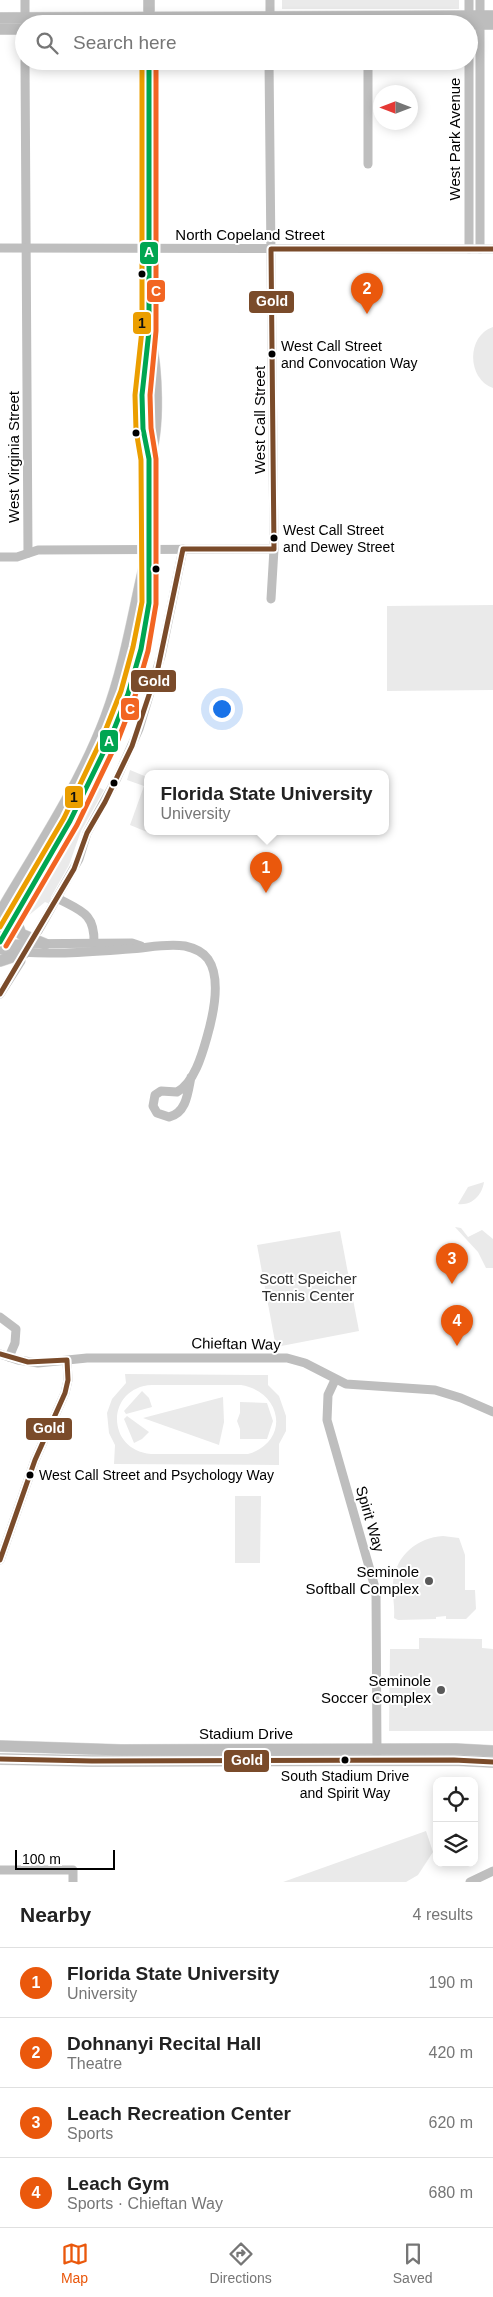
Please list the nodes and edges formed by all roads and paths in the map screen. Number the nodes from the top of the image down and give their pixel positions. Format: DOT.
graph roads {
  1 [pos="25,0"];
  2 [pos="149,0"];
  3 [pos="270,0"];
  4 [pos="470,0"];
  5 [pos="480,0"];
  6 [pos="25,15"];
  7 [pos="149,15"];
  8 [pos="270,15"];
  9 [pos="473,15"];
  10 [pos="476,15"];
  11 [pos="493,16"];
  12 [pos="0,18"];
  13 [pos="478,20"];
  14 [pos="15,21"];
  15 [pos="478,22"];
  16 [pos="493,24"];
  17 [pos="15,25"];
  18 [pos="0,29"];
  19 [pos="478,56"];
  20 [pos="25,70"];
  21 [pos="149,70"];
  22 [pos="270,70"];
  23 [pos="368,70"];
  24 [pos="469,70"];
  25 [pos="469,73"];
  26 [pos="480,73"];
  27 [pos="368,164"];
  28 [pos="469,209"];
  29 [pos="480,210"];
  30 [pos="0,248"];
  31 [pos="149,248"];
  32 [pos="26,249"];
  33 [pos="271,249"];
  34 [pos="469,249"];
  35 [pos="480,249"];
  36 [pos="493,249"];
  37 [pos="148,549"];
  38 [pos="183,549"];
  39 [pos="274,549"];
  40 [pos="28,553"];
  41 [pos="0,557"];
  42 [pos="270,599"];
  43 [pos="57,898"];
  44 [pos="18,912"];
  45 [pos="0,913"];
  46 [pos="38,932"];
  47 [pos="0,943"];
  48 [pos="94,943"];
  49 [pos="44,944"];
  50 [pos="141,946"];
  51 [pos="0,950"];
  52 [pos="22,957"];
  53 [pos="0,961"];
  54 [pos="0,994"];
  55 [pos="191,1077"];
  56 [pos="0,1317"];
  57 [pos="4,1356"];
  58 [pos="67,1360"];
  59 [pos="335,1380"];
  60 [pos="493,1412"];
  61 [pos="0,1560"];
  62 [pos="0,1746"];
  63 [pos="493,1751"];
  64 [pos="377,1754"];
  65 [pos="422,1754"];
  66 [pos="0,1759"];
  67 [pos="493,1762"];
  68 [pos="0,1870"];
  69 [pos="493,1870"];
  70 [pos="73,1882"];
  71 [pos="470,1882"];
  1 -- 6 [label="street"];
  2 -- 7 [label="main road"];
  3 -- 8 [label="street"];
  4 -- 9 [label="street, West Park Avenue"];
  5 -- 10 [label="street, West Park Avenue"];
  11 -- 13 [label="main road"];
  12 -- 14 [label="main road"];
  15 -- 16 [label="main road"];
  17 -- 18 [label="main road"];
  19 -- 26 [label="street, West Park Avenue"];
  20 -- 32 [label="street, West Virginia Street"];
  21 -- 31 [label="main road"];
  22 -- 33 [label="street, West Call Street"];
  23 -- 27 [label="street"];
  24 -- 25 [label="street, West Park Avenue"];
  25 -- 26 [label="street"];
  25 -- 28 [label="street, West Park Avenue"];
  26 -- 29 [label="street, West Park Avenue"];
  28 -- 29 [label="street"];
  28 -- 34 [label="street, West Park Avenue"];
  29 -- 35 [label="street, West Park Avenue"];
  30 -- 32 [label="street, North Copeland Street"];
  31 -- 32 [label="street, North Copeland Street"];
  31 -- 33 [label="street, North Copeland Street"];
  31 -- 37 [label="main road"];
  32 -- 40 [label="street, West Virginia Street"];
  33 -- 34 [label="street, North Copeland Street"];
  33 -- 39 [label="street, West Call Street"];
  34 -- 35 [label="street, North Copeland Street"];
  35 -- 36 [label="street, North Copeland Street"];
  37 -- 38 [label="street"];
  37 -- 40 [label="street"];
  37 -- 44 [label="main road"];
  37 -- 45 [label="main road"];
  38 -- 39 [label="street"];
  38 -- 43 [label="street"];
  39 -- 42 [label="street, West Call Street"];
  40 -- 41 [label="street"];
  43 -- 46 [label="street"];
  43 -- 48 [label="street"];
  44 -- 47 [label="main road"];
  44 -- 49 [label="main road"];
  47 -- 49 [label="street"];
  48 -- 49 [label="street"];
  48 -- 50 [label="street"];
  50 -- 52 [label="street"];
  50 -- 55 [label="street"];
  51 -- 52 [label="street"];
  52 -- 53 [label="main road"];
  52 -- 54 [label="street"];
  55 -- 55 [label="street"];
  56 -- 57 [label="street"];
  57 -- 58 [label="street, Chieftan Way"];
  58 -- 59 [label="street, Chieftan Way"];
  58 -- 61 [label="street"];
  59 -- 60 [label="street, Chieftan Way"];
  59 -- 64 [label="street, Spirit Way"];
  62 -- 64 [label="main road, Stadium Drive"];
  63 -- 65 [label="main road, Stadium Drive"];
  64 -- 65 [label="main road, Stadium Drive"];
  64 -- 66 [label="main road, Stadium Drive"];
  65 -- 67 [label="main road, Stadium Drive"];
  68 -- 70 [label="street"];
  69 -- 71 [label="street"];
}
